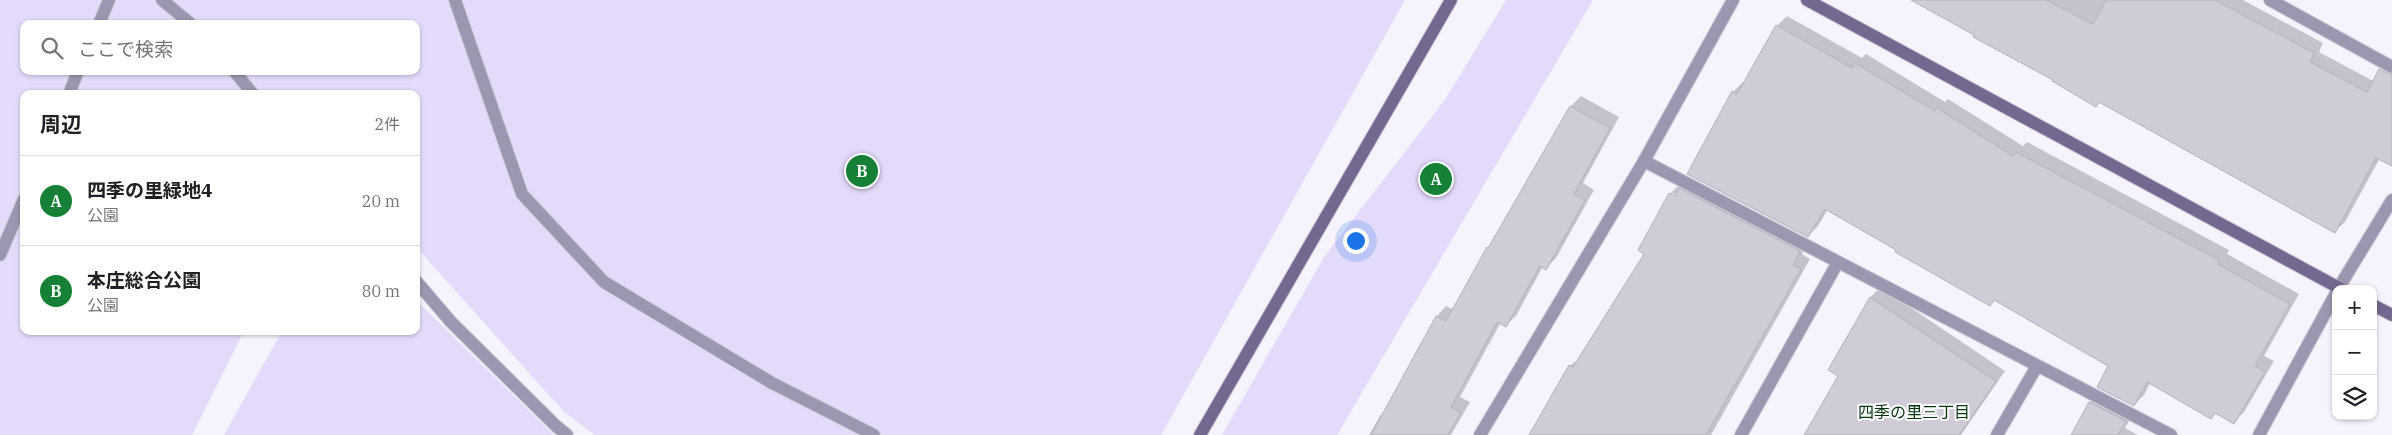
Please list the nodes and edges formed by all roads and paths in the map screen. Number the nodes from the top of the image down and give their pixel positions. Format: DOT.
graph roads {
  1 [pos="109,0"];
  2 [pos="162,0"];
  3 [pos="456,0"];
  4 [pos="1451,0"];
  5 [pos="1733,0"];
  6 [pos="1808,0"];
  7 [pos="2270,0"];
  8 [pos="101,20"];
  9 [pos="186,20"];
  10 [pos="2392,67"];
  11 [pos="76,75"];
  12 [pos="237,75"];
  13 [pos="71,90"];
  14 [pos="250,90"];
  15 [pos="1644,161"];
  16 [pos="2392,200"];
  17 [pos="20,208"];
  18 [pos="0,255"];
  19 [pos="1838,262"];
  20 [pos="2341,285"];
  21 [pos="420,286"];
  22 [pos="2332,287"];
  23 [pos="2332,301"];
  24 [pos="2377,307"];
  25 [pos="2392,315"];
  26 [pos="2037,366"];
  27 [pos="567,435"];
  28 [pos="874,435"];
  29 [pos="1200,435"];
  30 [pos="1480,435"];
  31 [pos="1740,435"];
  32 [pos="1997,435"];
  33 [pos="2171,435"];
  34 [pos="2259,435"];
  1 -- 8 [label="street"];
  2 -- 9 [label="street"];
  3 -- 28 [label="street"];
  4 -- 29 [label="street"];
  5 -- 15 [label="street"];
  6 -- 22 [label="street"];
  7 -- 10 [label="street"];
  11 -- 13 [label="street"];
  12 -- 14 [label="street"];
  15 -- 19 [label="street"];
  15 -- 30 [label="street"];
  16 -- 20 [label="street"];
  17 -- 18 [label="street"];
  19 -- 26 [label="street"];
  19 -- 31 [label="street"];
  21 -- 27 [label="street"];
  23 -- 34 [label="street"];
  24 -- 25 [label="street"];
  26 -- 32 [label="street"];
  26 -- 33 [label="street"];
}
